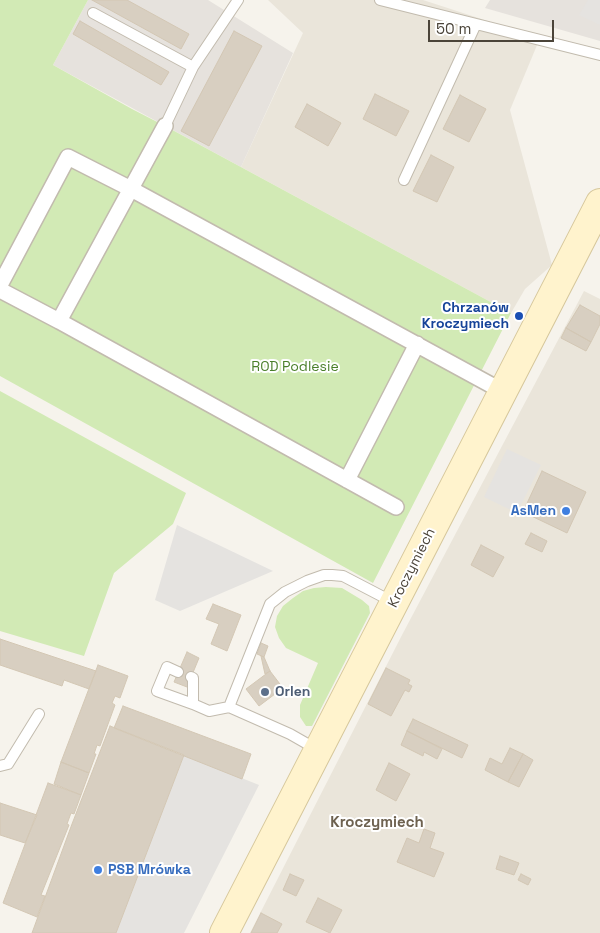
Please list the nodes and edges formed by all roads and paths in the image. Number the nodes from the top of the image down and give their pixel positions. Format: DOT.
graph roads {
  1 [pos="238,0"];
  2 [pos="380,0"];
  3 [pos="93,13"];
  4 [pos="476,24"];
  5 [pos="600,55"];
  6 [pos="192,67"];
  7 [pos="165,126"];
  8 [pos="404,180"];
  9 [pos="131,189"];
  10 [pos="600,203"];
  11 [pos="0,285"];
  12 [pos="0,290"];
  13 [pos="59,321"];
  14 [pos="417,344"];
  15 [pos="491,384"];
  16 [pos="346,480"];
  17 [pos="396,507"];
  18 [pos="394,603"];
  19 [pos="178,672"];
  20 [pos="191,677"];
  21 [pos="193,704"];
  22 [pos="229,707"];
  23 [pos="40,714"];
  24 [pos="318,750"];
  25 [pos="0,766"];
  26 [pos="224,933"];
  1 -- 6 [label="lane"];
  2 -- 4 [label="lane"];
  3 -- 6 [label="lane"];
  4 -- 5 [label="lane"];
  4 -- 8 [label="lane"];
  6 -- 7 [label="lane"];
  7 -- 9 [label="street"];
  9 -- 11 [label="street"];
  9 -- 13 [label="street"];
  9 -- 14 [label="street"];
  10 -- 18 [label="main road, Kroczymiech"];
  12 -- 13 [label="street"];
  13 -- 16 [label="street"];
  14 -- 15 [label="street"];
  14 -- 16 [label="street"];
  16 -- 17 [label="street"];
  18 -- 22 [label="lane"];
  18 -- 24 [label="main road, Kroczymiech"];
  19 -- 21 [label="lane"];
  20 -- 21 [label="lane"];
  21 -- 22 [label="lane"];
  22 -- 24 [label="lane"];
  23 -- 25 [label="lane"];
  24 -- 26 [label="main road, Kroczymiech"];
}
